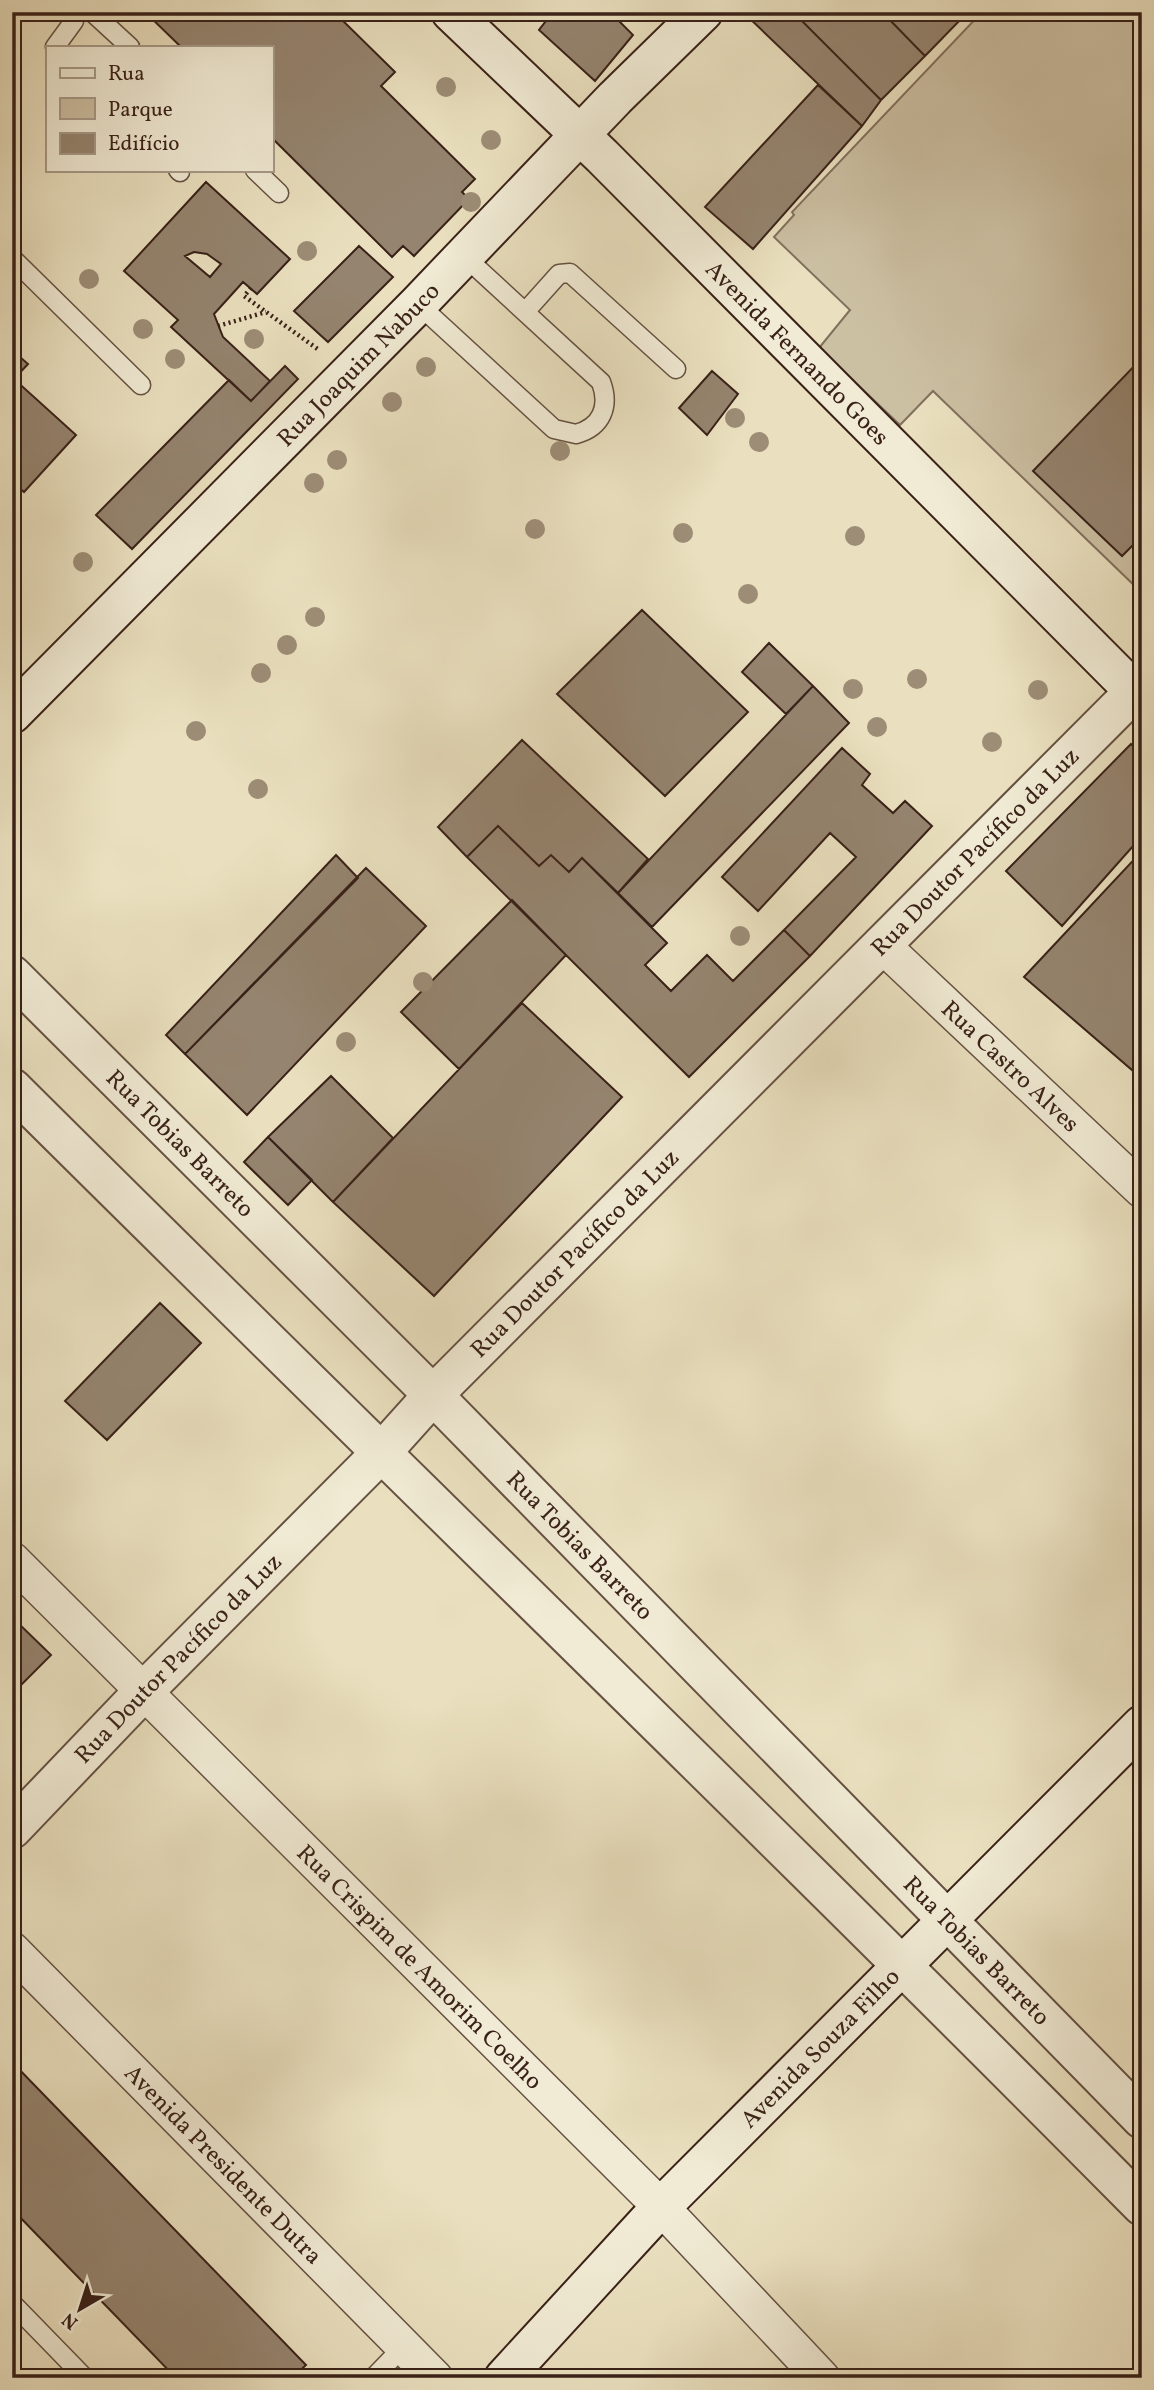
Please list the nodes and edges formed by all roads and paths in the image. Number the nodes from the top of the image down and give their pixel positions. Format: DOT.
graph roads {
  1 [pos="92,12"];
  2 [pos="450,12"];
  3 [pos="703,12"];
  4 [pos="74,15"];
  5 [pos="56,46"];
  6 [pos="129,46"];
  7 [pos="580,135"];
  8 [pos="257,172"];
  9 [pos="279,193"];
  10 [pos="464,256"];
  11 [pos="12,258"];
  12 [pos="251,288"];
  13 [pos="418,303"];
  14 [pos="266,312"];
  15 [pos="525,312"];
  16 [pos="218,326"];
  17 [pos="320,351"];
  18 [pos="676,369"];
  19 [pos="141,385"];
  20 [pos="1139,692"];
  21 [pos="12,714"];
  22 [pos="881,944"];
  23 [pos="12,975"];
  24 [pos="12,1088"];
  25 [pos="1142,1190"];
  26 [pos="433,1395"];
  27 [pos="380,1454"];
  28 [pos="12,1560"];
  29 [pos="145,1690"];
  30 [pos="1142,1725"];
  31 [pos="12,1829"];
  32 [pos="946,1922"];
  33 [pos="12,1950"];
  34 [pos="904,1965"];
  35 [pos="1142,2119"];
  36 [pos="1142,2206"];
  37 [pos="662,2207"];
  38 [pos="12,2304"];
  39 [pos="404,2346"];
  40 [pos="85,2378"];
  41 [pos="373,2378"];
  42 [pos="435,2378"];
  43 [pos="504,2378"];
  44 [pos="822,2378"];
  1 -- 6 [label="lane"];
  2 -- 7 [label="street, Avenida Fernando Goes"];
  3 -- 7 [label="street, Rua Joaquim Nabuco"];
  4 -- 5 [label="lane"];
  7 -- 10 [label="street, Rua Joaquim Nabuco"];
  7 -- 20 [label="street, Avenida Fernando Goes"];
  8 -- 9 [label="lane"];
  10 -- 13 [label="street, Rua Joaquim Nabuco"];
  10 -- 15 [label="lane"];
  11 -- 19 [label="lane"];
  12 -- 14 [label="path"];
  13 -- 15 [label="lane"];
  13 -- 21 [label="street, Rua Joaquim Nabuco"];
  14 -- 16 [label="path"];
  14 -- 17 [label="path"];
  15 -- 18 [label="lane"];
  20 -- 22 [label="street, Rua Doutor Pacífico da Luz"];
  22 -- 25 [label="street, Rua Castro Alves"];
  22 -- 26 [label="street, Rua Doutor Pacífico da Luz"];
  23 -- 26 [label="street, Rua Tobias Barreto"];
  24 -- 27 [label="street"];
  26 -- 27 [label="street, Rua Doutor Pacífico da Luz"];
  26 -- 32 [label="street, Rua Tobias Barreto"];
  27 -- 29 [label="street, Rua Doutor Pacífico da Luz"];
  27 -- 34 [label="street"];
  28 -- 29 [label="street, Rua Crispim de Amorim Coelho"];
  29 -- 31 [label="street, Rua Doutor Pacífico da Luz"];
  29 -- 37 [label="street, Rua Crispim de Amorim Coelho"];
  30 -- 32 [label="street, Avenida Souza Filho"];
  32 -- 34 [label="street, Avenida Souza Filho"];
  32 -- 35 [label="street, Rua Tobias Barreto"];
  33 -- 39 [label="street, Avenida Presidente Dutra"];
  34 -- 36 [label="street"];
  34 -- 37 [label="street, Avenida Souza Filho"];
  37 -- 43 [label="street, Avenida Souza Filho"];
  37 -- 44 [label="street, Rua Crispim de Amorim Coelho"];
  38 -- 40 [label="lane"];
  39 -- 41 [label="lane"];
  39 -- 42 [label="street, Avenida Presidente Dutra"];
}
